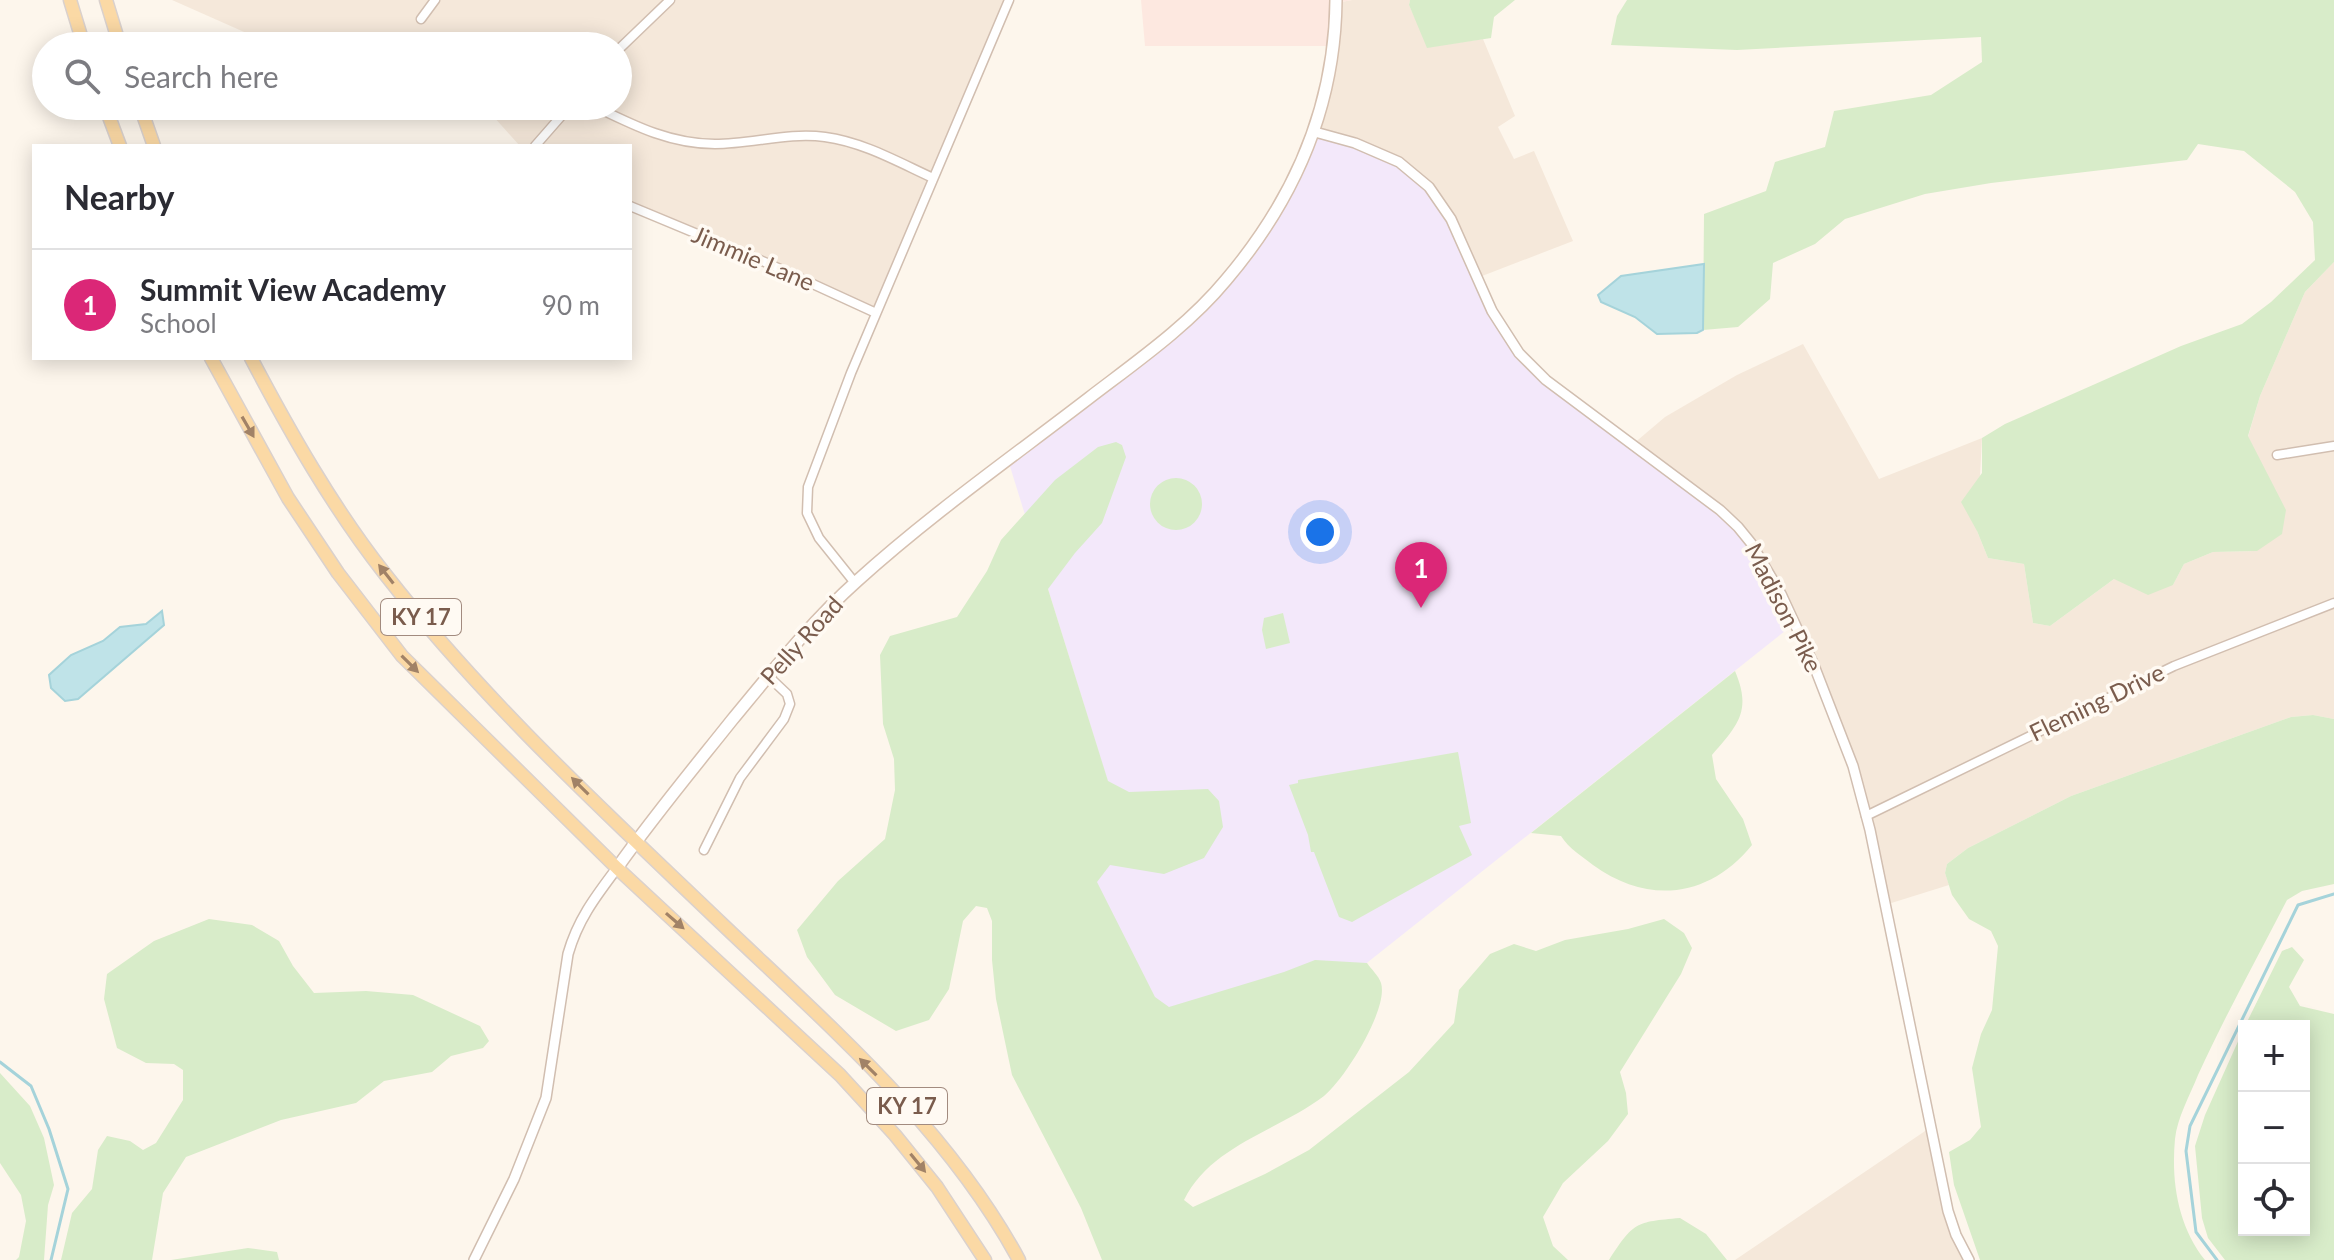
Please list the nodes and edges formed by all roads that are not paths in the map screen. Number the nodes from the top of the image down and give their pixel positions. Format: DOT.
graph roads {
  1 [pos="70,0"];
  2 [pos="106,0"];
  3 [pos="435,0"];
  4 [pos="1009,0"];
  5 [pos="1336,0"];
  6 [pos="668,1"];
  7 [pos="421,19"];
  8 [pos="80,32"];
  9 [pos="116,32"];
  10 [pos="632,36"];
  11 [pos="110,120"];
  12 [pos="145,120"];
  13 [pos="558,120"];
  14 [pos="625,120"];
  15 [pos="1315,132"];
  16 [pos="119,144"];
  17 [pos="153,144"];
  18 [pos="537,144"];
  19 [pos="933,178"];
  20 [pos="632,207"];
  21 [pos="876,313"];
  22 [pos="212,360"];
  23 [pos="252,360"];
  24 [pos="2334,446"];
  25 [pos="2277,455"];
  26 [pos="855,583"];
  27 [pos="2334,603"];
  28 [pos="768,676"];
  29 [pos="1866,816"];
  30 [pos="636,841"];
  31 [pos="704,850"];
  32 [pos="617,868"];
  33 [pos="474,1260"];
  34 [pos="985,1260"];
  35 [pos="1019,1260"];
  36 [pos="1969,1260"];
  1 -- 8 [label="main road"];
  2 -- 9 [label="main road"];
  3 -- 7 [label="street"];
  4 -- 19 [label="street, Pelly Road"];
  5 -- 15 [label="main road"];
  6 -- 10 [label="street"];
  11 -- 16 [label="main road"];
  12 -- 17 [label="main road"];
  13 -- 18 [label="street"];
  14 -- 19 [label="street"];
  15 -- 26 [label="main road"];
  15 -- 29 [label="street, Madison Pike"];
  19 -- 21 [label="street, Pelly Road"];
  20 -- 21 [label="street, Jimmie Lane"];
  21 -- 26 [label="street, Pelly Road"];
  22 -- 32 [label="main road, KY 17, one-way"];
  30 -- 23 [label="main road, KY 17, one-way"];
  24 -- 25 [label="street"];
  26 -- 28 [label="main road, Pelly Road"];
  27 -- 29 [label="street, Fleming Drive"];
  28 -- 30 [label="main road, Pelly Road"];
  28 -- 31 [label="street"];
  29 -- 36 [label="street, Madison Pike"];
  30 -- 32 [label="main road, Pelly Road"];
  35 -- 30 [label="main road, KY 17, one-way"];
  32 -- 33 [label="street, Pelly Road"];
  32 -- 34 [label="main road, KY 17, one-way"];
}
